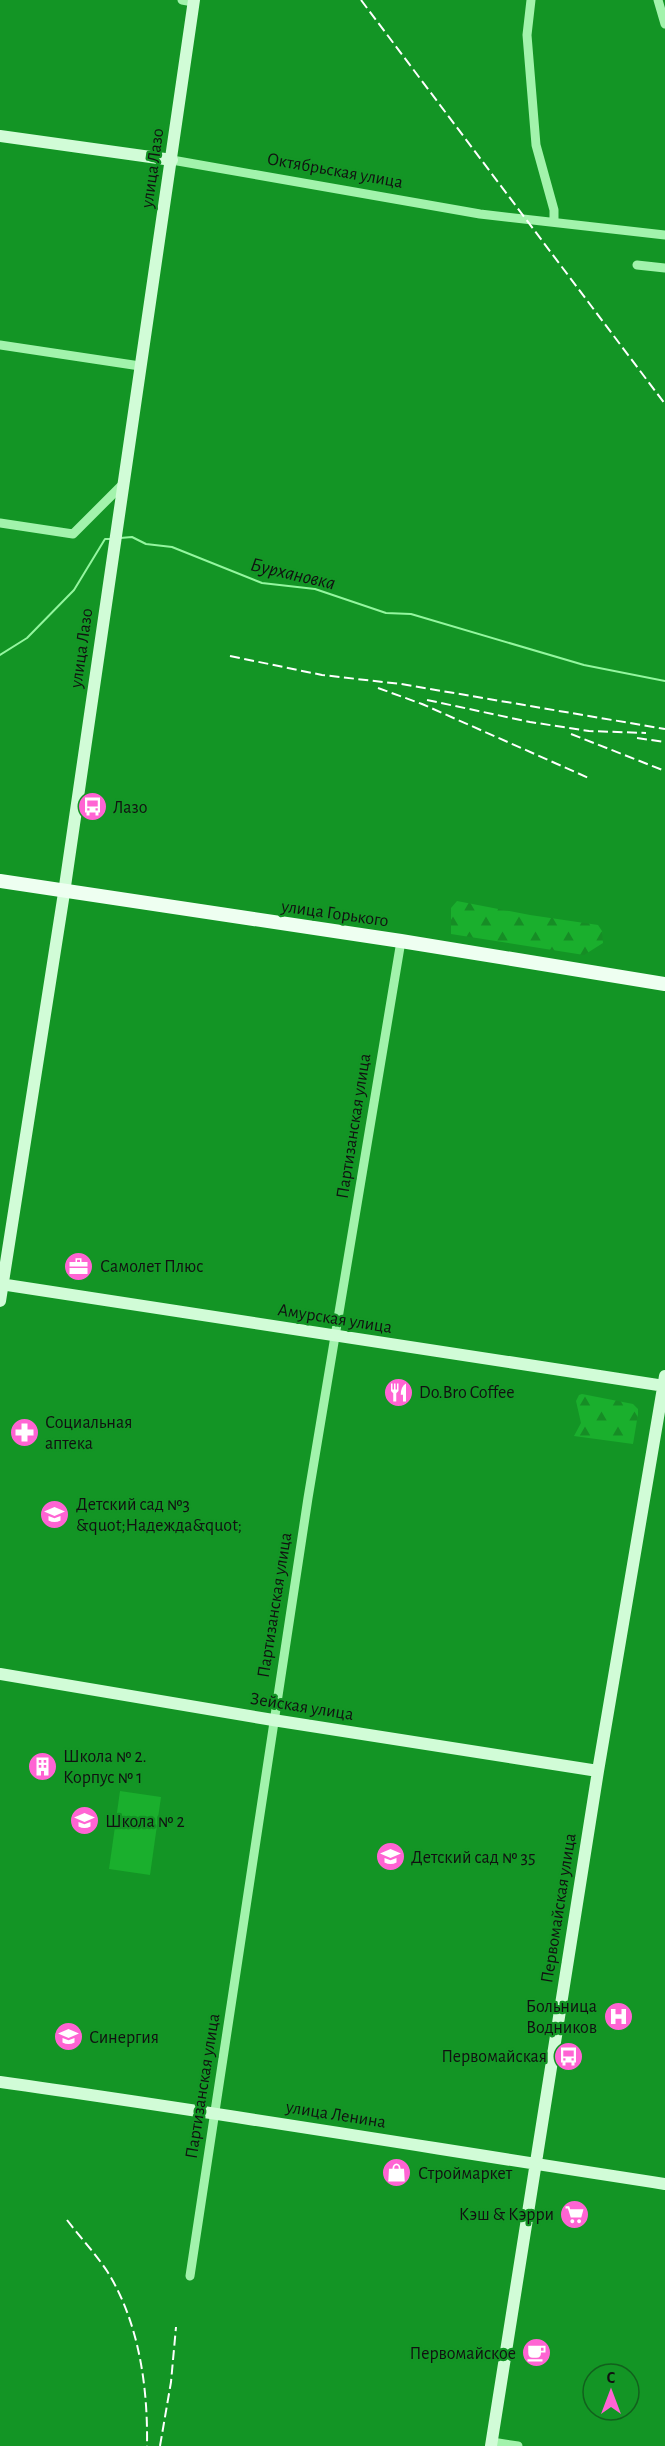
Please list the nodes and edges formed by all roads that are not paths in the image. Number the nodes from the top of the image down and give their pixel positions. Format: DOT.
graph roads {
  1 [pos="531,0"];
  2 [pos="658,0"];
  3 [pos="190,1"];
  4 [pos="665,24"];
  5 [pos="0,136"];
  6 [pos="172,160"];
  7 [pos="554,222"];
  8 [pos="665,235"];
  9 [pos="637,265"];
  10 [pos="665,268"];
  11 [pos="0,345"];
  12 [pos="140,366"];
  13 [pos="123,484"];
  14 [pos="0,523"];
  15 [pos="0,881"];
  16 [pos="64,893"];
  17 [pos="401,941"];
  18 [pos="665,984"];
  19 [pos="1,1284"];
  20 [pos="0,1301"];
  21 [pos="335,1337"];
  22 [pos="664,1383"];
  23 [pos="0,1674"];
  24 [pos="273,1720"];
  25 [pos="598,1771"];
  26 [pos="0,2082"];
  27 [pos="215,2112"];
  28 [pos="535,2164"];
  29 [pos="665,2184"];
  30 [pos="190,2276"];
  31 [pos="492,2444"];
  32 [pos="518,2446"];
  1 -- 7 [label="street"];
  2 -- 4 [label="street"];
  3 -- 6 [label="street, улица Лазо"];
  5 -- 6 [label="street, Октябрьская улица"];
  6 -- 7 [label="street, Октябрьская улица"];
  6 -- 12 [label="street, улица Лазо"];
  7 -- 8 [label="street, Октябрьская улица"];
  9 -- 10 [label="street"];
  11 -- 12 [label="street"];
  12 -- 13 [label="street, улица Лазо"];
  13 -- 14 [label="street"];
  13 -- 16 [label="street, улица Лазо"];
  15 -- 16 [label="main road, улица Горького"];
  16 -- 17 [label="main road, улица Горького"];
  16 -- 19 [label="street, улица Лазо"];
  17 -- 18 [label="main road, улица Горького"];
  17 -- 21 [label="street, Партизанская улица"];
  19 -- 20 [label="street, улица Лазо"];
  19 -- 21 [label="street, Амурская улица"];
  21 -- 22 [label="street, Амурская улица"];
  21 -- 24 [label="street, Партизанская улица"];
  22 -- 25 [label="street, Первомайская улица"];
  23 -- 24 [label="street, Зейская улица"];
  24 -- 25 [label="street, Зейская улица"];
  24 -- 27 [label="street, Партизанская улица"];
  25 -- 28 [label="street, Первомайская улица"];
  26 -- 27 [label="street, улица Ленина"];
  27 -- 28 [label="street, улица Ленина"];
  27 -- 30 [label="street, Партизанская улица"];
  28 -- 29 [label="street, улица Ленина"];
  28 -- 31 [label="street, Первомайская улица"];
  31 -- 32 [label="street"];
}
